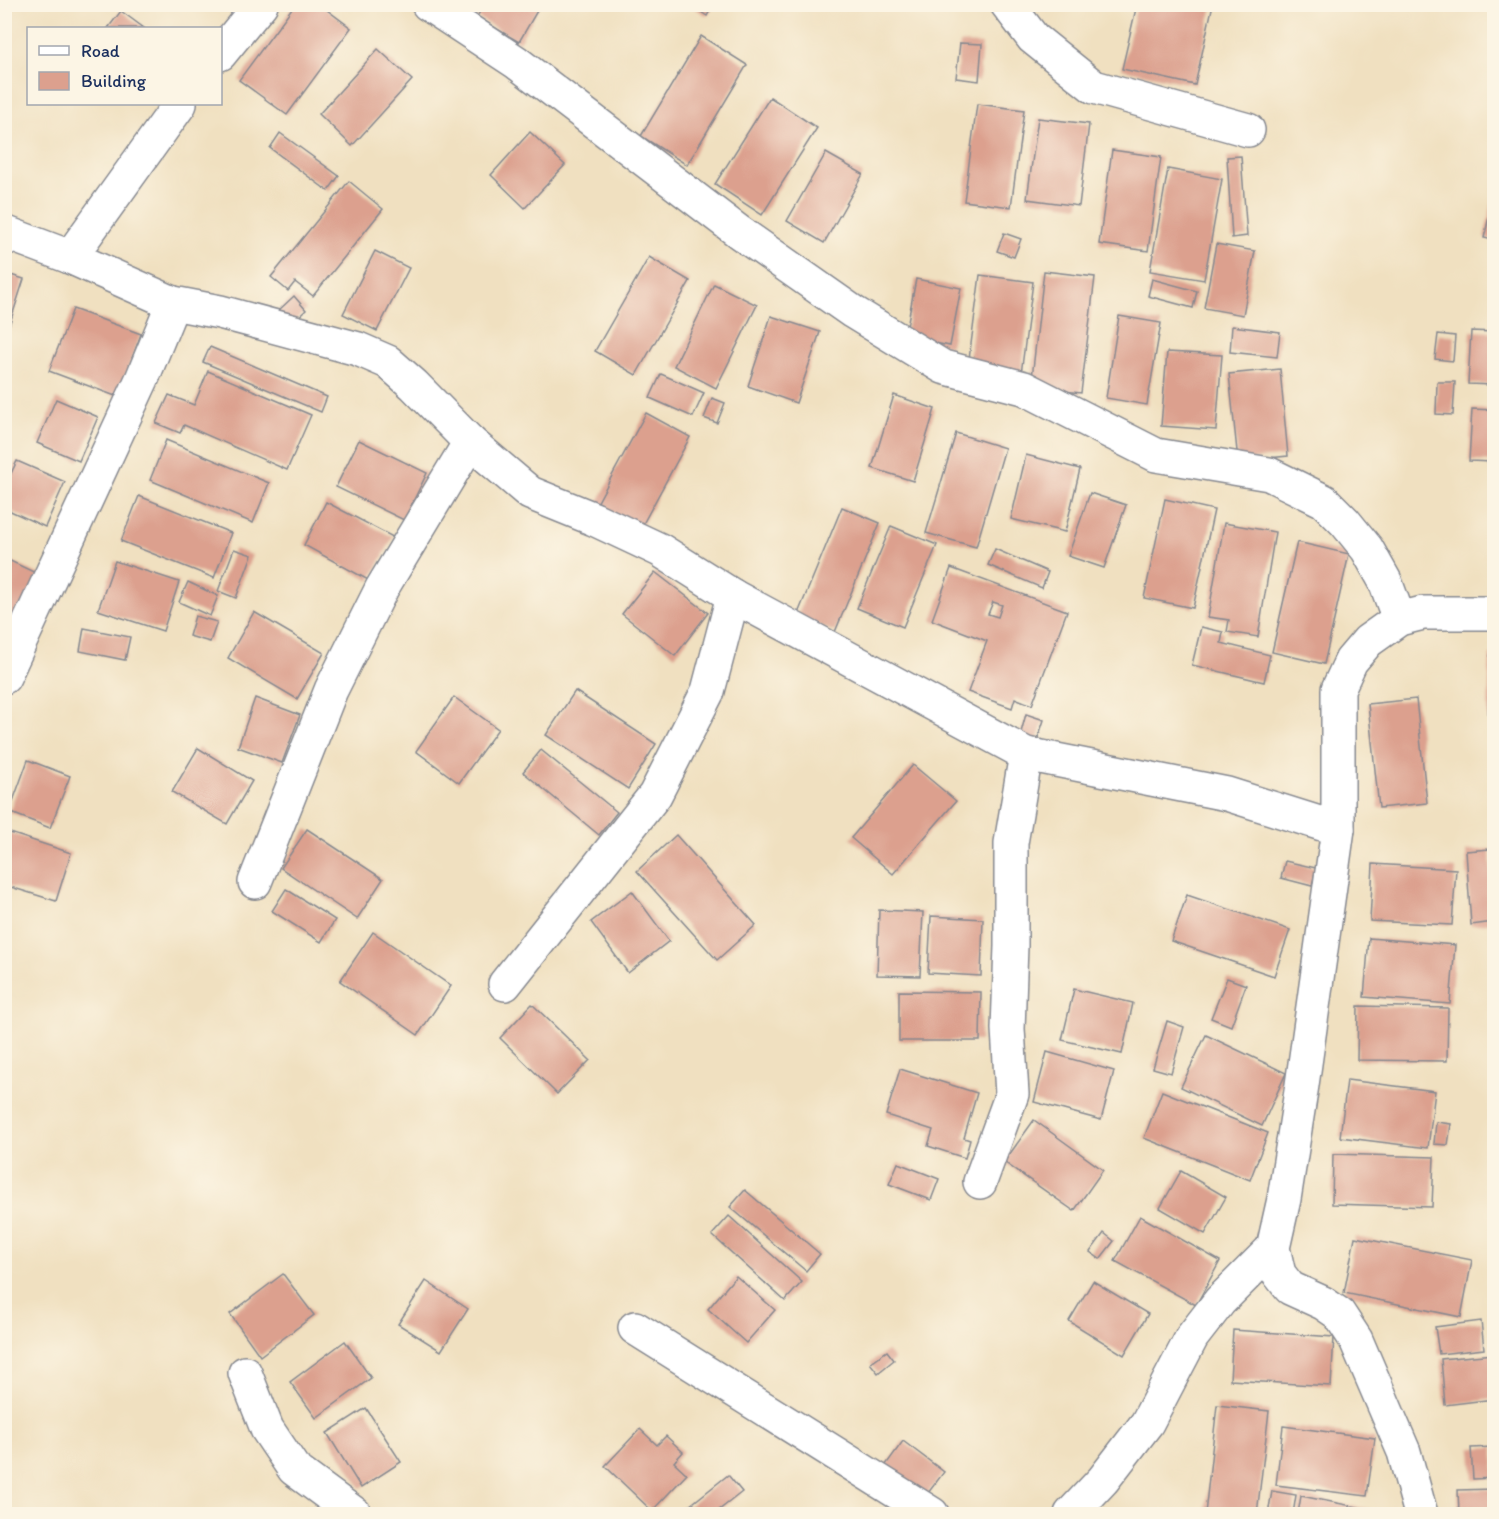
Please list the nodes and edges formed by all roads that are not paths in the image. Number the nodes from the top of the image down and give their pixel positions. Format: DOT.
graph roads {
  1 [pos="261,4"];
  2 [pos="428,4"];
  3 [pos="1007,4"];
  4 [pos="222,52"];
  5 [pos="179,105"];
  6 [pos="1248,130"];
  7 [pos="4,232"];
  8 [pos="70,257"];
  9 [pos="173,303"];
  10 [pos="470,442"];
  11 [pos="733,596"];
  12 [pos="1494,613"];
  13 [pos="1400,619"];
  14 [pos="4,677"];
  15 [pos="1026,754"];
  16 [pos="1338,829"];
  17 [pos="255,882"];
  18 [pos="505,984"];
  19 [pos="980,1182"];
  20 [pos="1273,1248"];
  21 [pos="635,1328"];
  22 [pos="245,1373"];
  23 [pos="356,1515"];
  24 [pos="932,1515"];
  25 [pos="1071,1515"];
  26 [pos="1421,1515"];
  1 -- 4 [label="street"];
  2 -- 13 [label="street"];
  3 -- 6 [label="street"];
  5 -- 8 [label="street"];
  7 -- 8 [label="street"];
  8 -- 9 [label="street"];
  9 -- 10 [label="street"];
  9 -- 14 [label="street"];
  10 -- 11 [label="street"];
  10 -- 17 [label="street"];
  11 -- 15 [label="street"];
  11 -- 18 [label="street"];
  12 -- 13 [label="street"];
  13 -- 16 [label="street"];
  15 -- 16 [label="street"];
  15 -- 19 [label="street"];
  16 -- 20 [label="street"];
  20 -- 25 [label="street"];
  20 -- 26 [label="street"];
  21 -- 24 [label="street"];
  22 -- 23 [label="street"];
}
